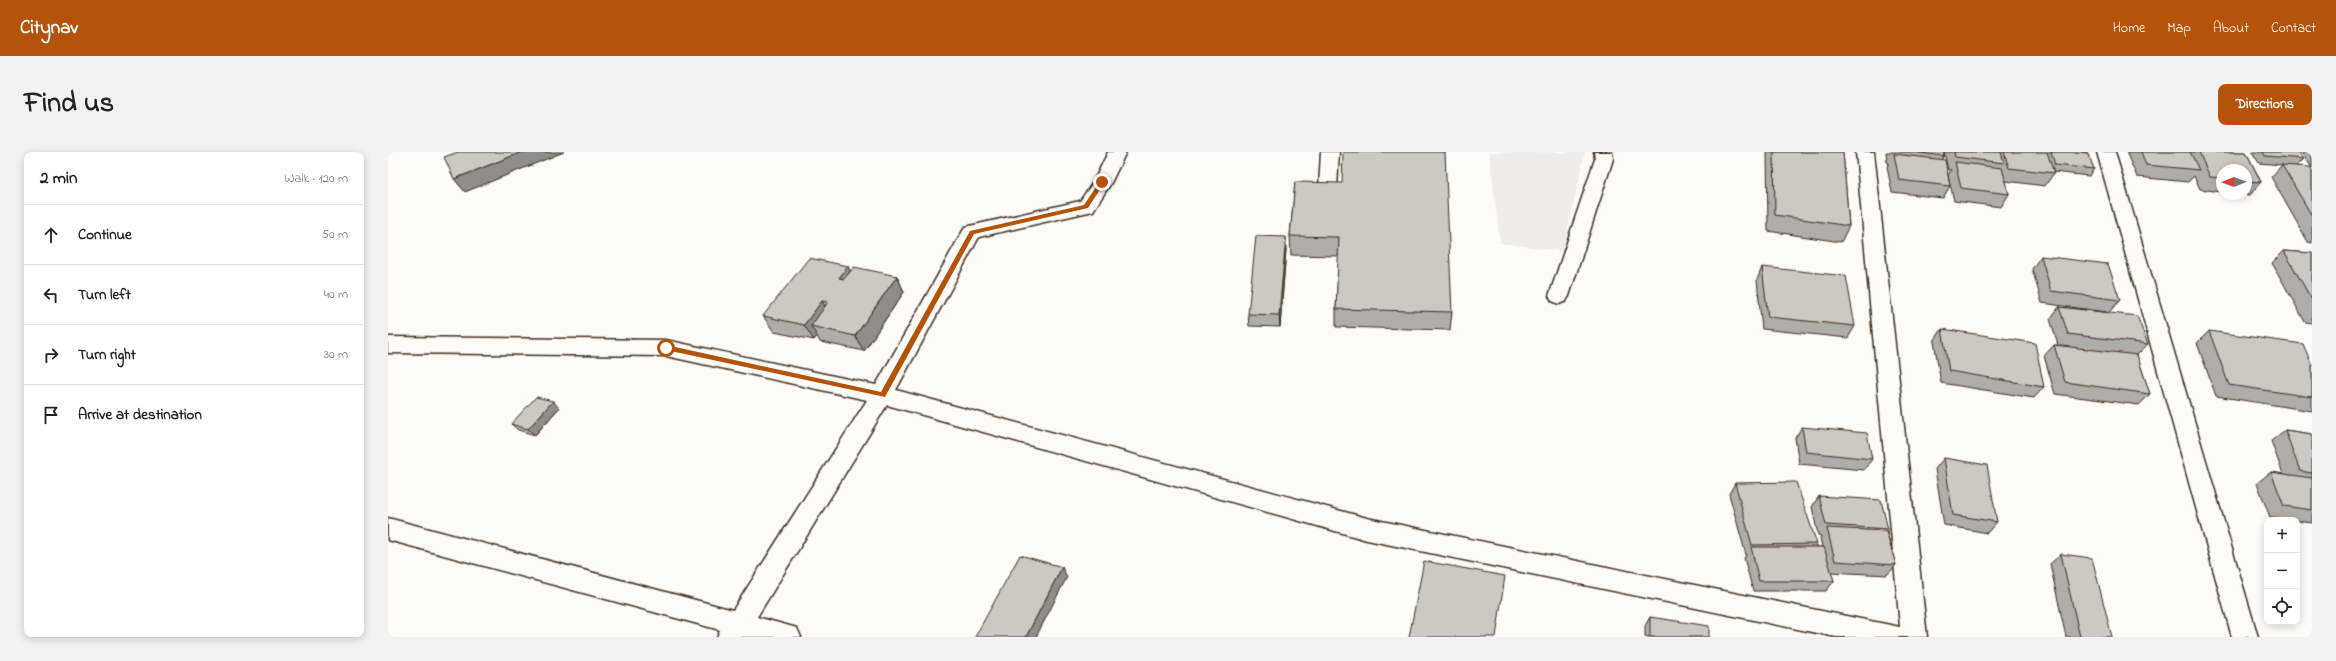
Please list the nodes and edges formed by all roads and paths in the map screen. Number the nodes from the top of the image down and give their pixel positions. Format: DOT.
graph roads {
  1 [pos="1117,152"];
  2 [pos="1330,152"];
  3 [pos="1603,152"];
  4 [pos="1865,152"];
  5 [pos="2106,152"];
  6 [pos="1328,188"];
  7 [pos="1560,296"];
  8 [pos="388,345"];
  9 [pos="882,395"];
  10 [pos="388,528"];
  11 [pos="734,631"];
  12 [pos="788,637"];
  13 [pos="1894,637"];
  14 [pos="1914,637"];
  15 [pos="2245,637"];
  1 -- 9 [label="street"];
  2 -- 6 [label="street"];
  3 -- 7 [label="street"];
  4 -- 14 [label="street"];
  5 -- 15 [label="street"];
  8 -- 9 [label="street"];
  9 -- 11 [label="street"];
  9 -- 13 [label="street"];
  10 -- 11 [label="street"];
  11 -- 12 [label="street"];
}
